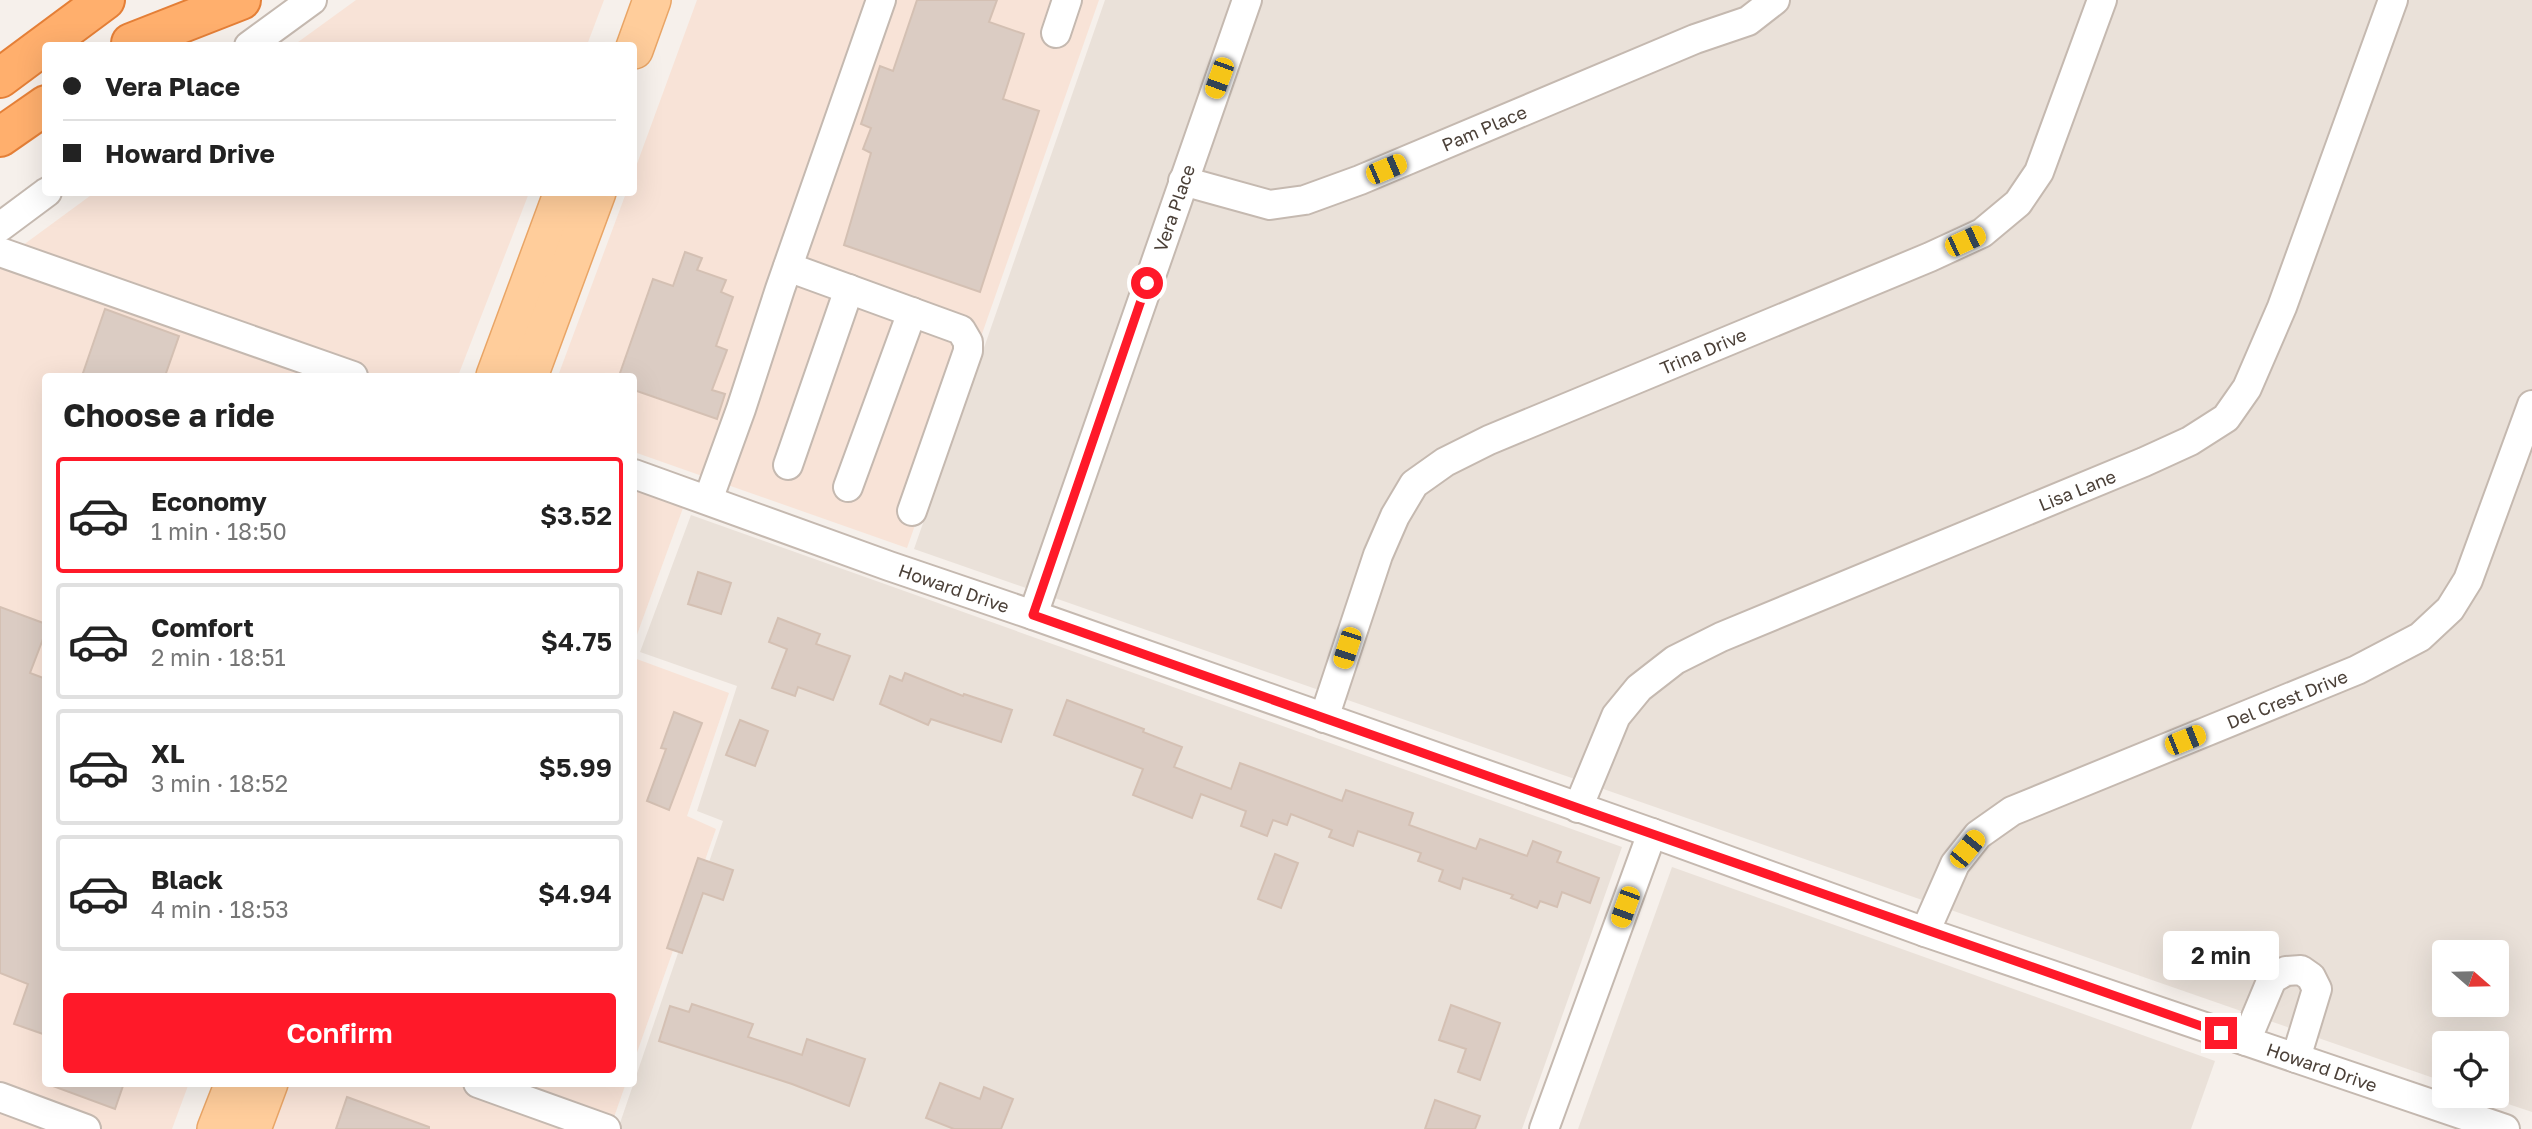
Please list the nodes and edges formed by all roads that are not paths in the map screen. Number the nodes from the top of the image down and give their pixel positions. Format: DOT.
graph roads {
  1 [pos="105,0"];
  2 [pos="189,0"];
  3 [pos="241,0"];
  4 [pos="312,0"];
  5 [pos="652,0"];
  6 [pos="881,0"];
  7 [pos="1067,0"];
  8 [pos="1247,0"];
  9 [pos="1775,0"];
  10 [pos="2102,0"];
  11 [pos="2393,0"];
  12 [pos="1056,33"];
  13 [pos="48,42"];
  14 [pos="132,42"];
  15 [pos="134,42"];
  16 [pos="254,42"];
  17 [pos="637,42"];
  18 [pos="42,47"];
  19 [pos="0,78"];
  20 [pos="42,107"];
  21 [pos="0,137"];
  22 [pos="1183,181"];
  23 [pos="42,196"];
  24 [pos="562,196"];
  25 [pos="596,196"];
  26 [pos="0,227"];
  27 [pos="0,252"];
  28 [pos="788,267"];
  29 [pos="849,289"];
  30 [pos="912,312"];
  31 [pos="344,373"];
  32 [pos="496,373"];
  33 [pos="530,373"];
  34 [pos="2532,405"];
  35 [pos="788,465"];
  36 [pos="637,475"];
  37 [pos="848,487"];
  38 [pos="708,500"];
  39 [pos="912,511"];
  40 [pos="1033,615"];
  41 [pos="1324,719"];
  42 [pos="1578,808"];
  43 [pos="1652,833"];
  44 [pos="1925,932"];
  45 [pos="2246,1041"];
  46 [pos="2296,1058"];
  47 [pos="232,1087"];
  48 [pos="268,1087"];
  49 [pos="489,1087"];
  50 [pos="0,1097"];
  51 [pos="86,1129"];
  52 [pos="216,1129"];
  53 [pos="252,1129"];
  54 [pos="606,1129"];
  55 [pos="1544,1129"];
  56 [pos="2505,1129"];
  1 -- 13 [label="highway"];
  2 -- 14 [label="highway"];
  3 -- 15 [label="highway"];
  4 -- 16 [label="street"];
  5 -- 17 [label="main road"];
  6 -- 28 [label="street"];
  7 -- 12 [label="street"];
  8 -- 22 [label="street, Vera Place"];
  9 -- 22 [label="street, Pam Place"];
  10 -- 41 [label="street, Trina Drive"];
  11 -- 42 [label="street, Lisa Lane"];
  18 -- 19 [label="highway"];
  20 -- 21 [label="highway"];
  22 -- 40 [label="street, Vera Place"];
  23 -- 26 [label="street"];
  24 -- 32 [label="main road"];
  25 -- 33 [label="main road"];
  27 -- 31 [label="street"];
  28 -- 29 [label="street"];
  28 -- 38 [label="street"];
  29 -- 30 [label="street"];
  29 -- 35 [label="street"];
  30 -- 37 [label="street"];
  30 -- 39 [label="street"];
  34 -- 44 [label="street, Del Crest Drive"];
  36 -- 38 [label="street, Howard Drive"];
  38 -- 40 [label="street, Howard Drive"];
  40 -- 41 [label="street, Howard Drive"];
  41 -- 42 [label="street, Howard Drive"];
  42 -- 43 [label="street, Howard Drive"];
  43 -- 44 [label="street, Howard Drive"];
  43 -- 55 [label="street"];
  44 -- 45 [label="street, Howard Drive"];
  45 -- 46 [label="street, Howard Drive"];
  45 -- 46 [label="street"];
  46 -- 56 [label="street, Howard Drive"];
  47 -- 52 [label="main road"];
  48 -- 53 [label="main road"];
  49 -- 54 [label="street"];
  50 -- 51 [label="street"];
}
